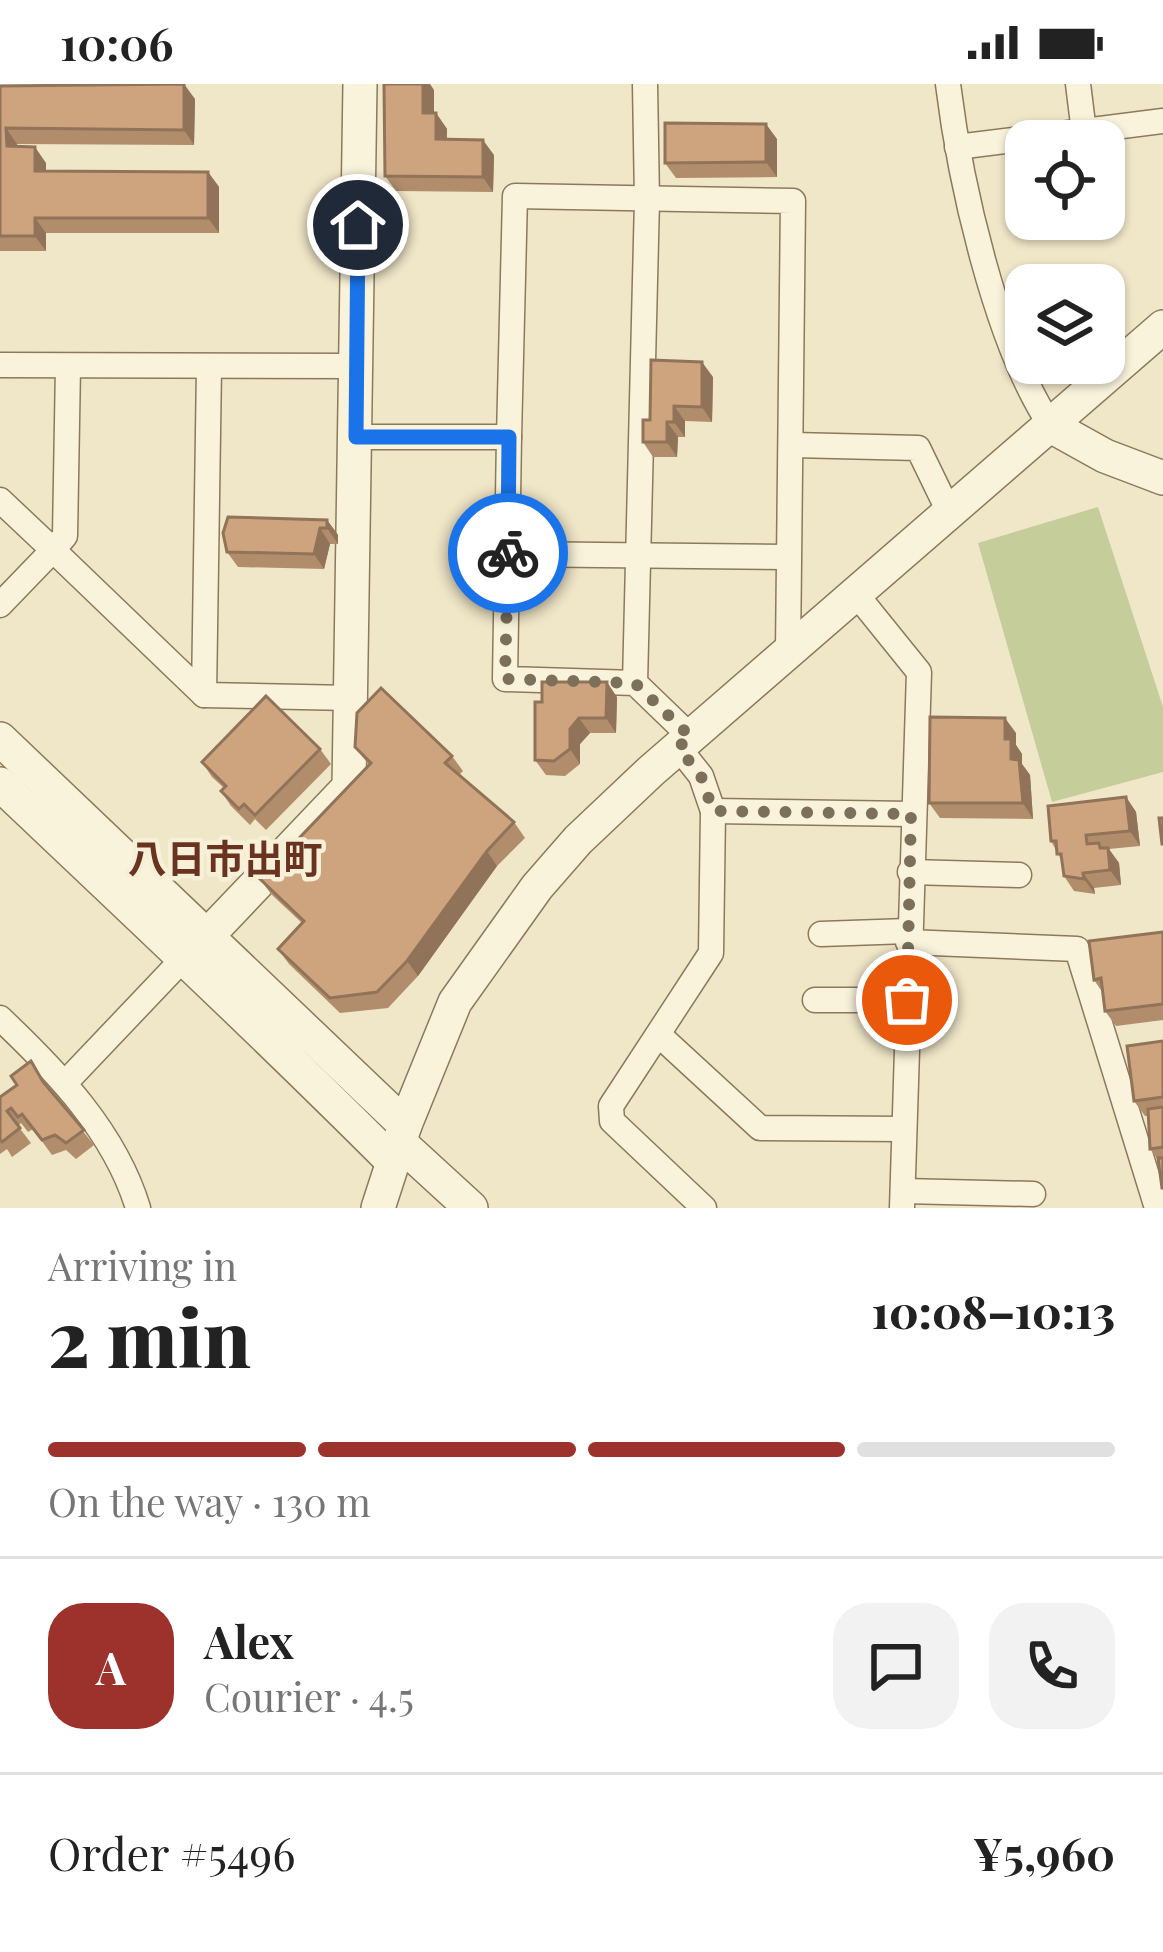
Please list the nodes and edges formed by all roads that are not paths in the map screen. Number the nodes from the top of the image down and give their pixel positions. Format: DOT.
graph roads {
  1 [pos="360,84"];
  2 [pos="645,84"];
  3 [pos="947,84"];
  4 [pos="1078,84"];
  5 [pos="1082,120"];
  6 [pos="1163,121"];
  7 [pos="1125,126"];
  8 [pos="1005,141"];
  9 [pos="957,147"];
  10 [pos="647,200"];
  11 [pos="1163,328"];
  12 [pos="0,365"];
  13 [pos="68,366"];
  14 [pos="356,366"];
  15 [pos="209,367"];
  16 [pos="1051,426"];
  17 [pos="356,437"];
  18 [pos="509,437"];
  19 [pos="793,445"];
  20 [pos="1163,478"];
  21 [pos="0,500"];
  22 [pos="950,514"];
  23 [pos="53,550"];
  24 [pos="508,554"];
  25 [pos="640,555"];
  26 [pos="788,556"];
  27 [pos="856,594"];
  28 [pos="0,605"];
  29 [pos="788,652"];
  30 [pos="635,683"];
  31 [pos="204,695"];
  32 [pos="350,698"];
  33 [pos="0,739"];
  34 [pos="684,742"];
  35 [pos="0,784"];
  36 [pos="713,811"];
  37 [pos="911,814"];
  38 [pos="910,872"];
  39 [pos="1019,875"];
  40 [pos="821,934"];
  41 [pos="206,935"];
  42 [pos="908,937"];
  43 [pos="182,960"];
  44 [pos="815,1000"];
  45 [pos="907,1000"];
  46 [pos="0,1018"];
  47 [pos="659,1035"];
  48 [pos="67,1081"];
  49 [pos="904,1130"];
  50 [pos="399,1143"];
  51 [pos="1033,1194"];
  52 [pos="903,1199"];
  53 [pos="696,1206"];
  54 [pos="139,1208"];
  55 [pos="379,1208"];
  56 [pos="471,1208"];
  57 [pos="1156,1208"];
  1 -- 14 [label="street"];
  2 -- 10 [label="street"];
  3 -- 9 [label="street"];
  4 -- 5 [label="street"];
  6 -- 7 [label="street"];
  8 -- 9 [label="street"];
  9 -- 16 [label="street"];
  10 -- 18 [label="street"];
  10 -- 19 [label="street"];
  10 -- 25 [label="street"];
  11 -- 16 [label="street"];
  12 -- 13 [label="street"];
  13 -- 15 [label="street"];
  13 -- 23 [label="street"];
  14 -- 15 [label="street"];
  14 -- 17 [label="street"];
  15 -- 31 [label="street"];
  16 -- 20 [label="street"];
  16 -- 22 [label="street"];
  17 -- 18 [label="street"];
  17 -- 32 [label="street"];
  18 -- 24 [label="street"];
  19 -- 22 [label="street"];
  19 -- 26 [label="street"];
  21 -- 23 [label="street"];
  22 -- 27 [label="street"];
  23 -- 28 [label="street"];
  23 -- 31 [label="street"];
  24 -- 25 [label="street"];
  24 -- 30 [label="street"];
  25 -- 26 [label="street"];
  25 -- 30 [label="street"];
  26 -- 29 [label="street"];
  27 -- 29 [label="street"];
  27 -- 37 [label="street"];
  29 -- 34 [label="street"];
  30 -- 34 [label="street"];
  31 -- 32 [label="street"];
  32 -- 41 [label="street"];
  33 -- 41 [label="street"];
  34 -- 36 [label="street"];
  34 -- 50 [label="street"];
  35 -- 43 [label="street"];
  36 -- 37 [label="street"];
  36 -- 47 [label="street"];
  37 -- 38 [label="street"];
  38 -- 39 [label="street"];
  38 -- 42 [label="street"];
  40 -- 42 [label="street"];
  41 -- 50 [label="street"];
  42 -- 45 [label="street"];
  42 -- 57 [label="street"];
  43 -- 48 [label="street"];
  43 -- 50 [label="street"];
  44 -- 45 [label="street"];
  45 -- 49 [label="street"];
  46 -- 48 [label="street"];
  47 -- 49 [label="street"];
  47 -- 53 [label="street"];
  48 -- 54 [label="street"];
  49 -- 52 [label="street"];
  50 -- 55 [label="street"];
  50 -- 56 [label="street"];
  51 -- 52 [label="street"];
}
